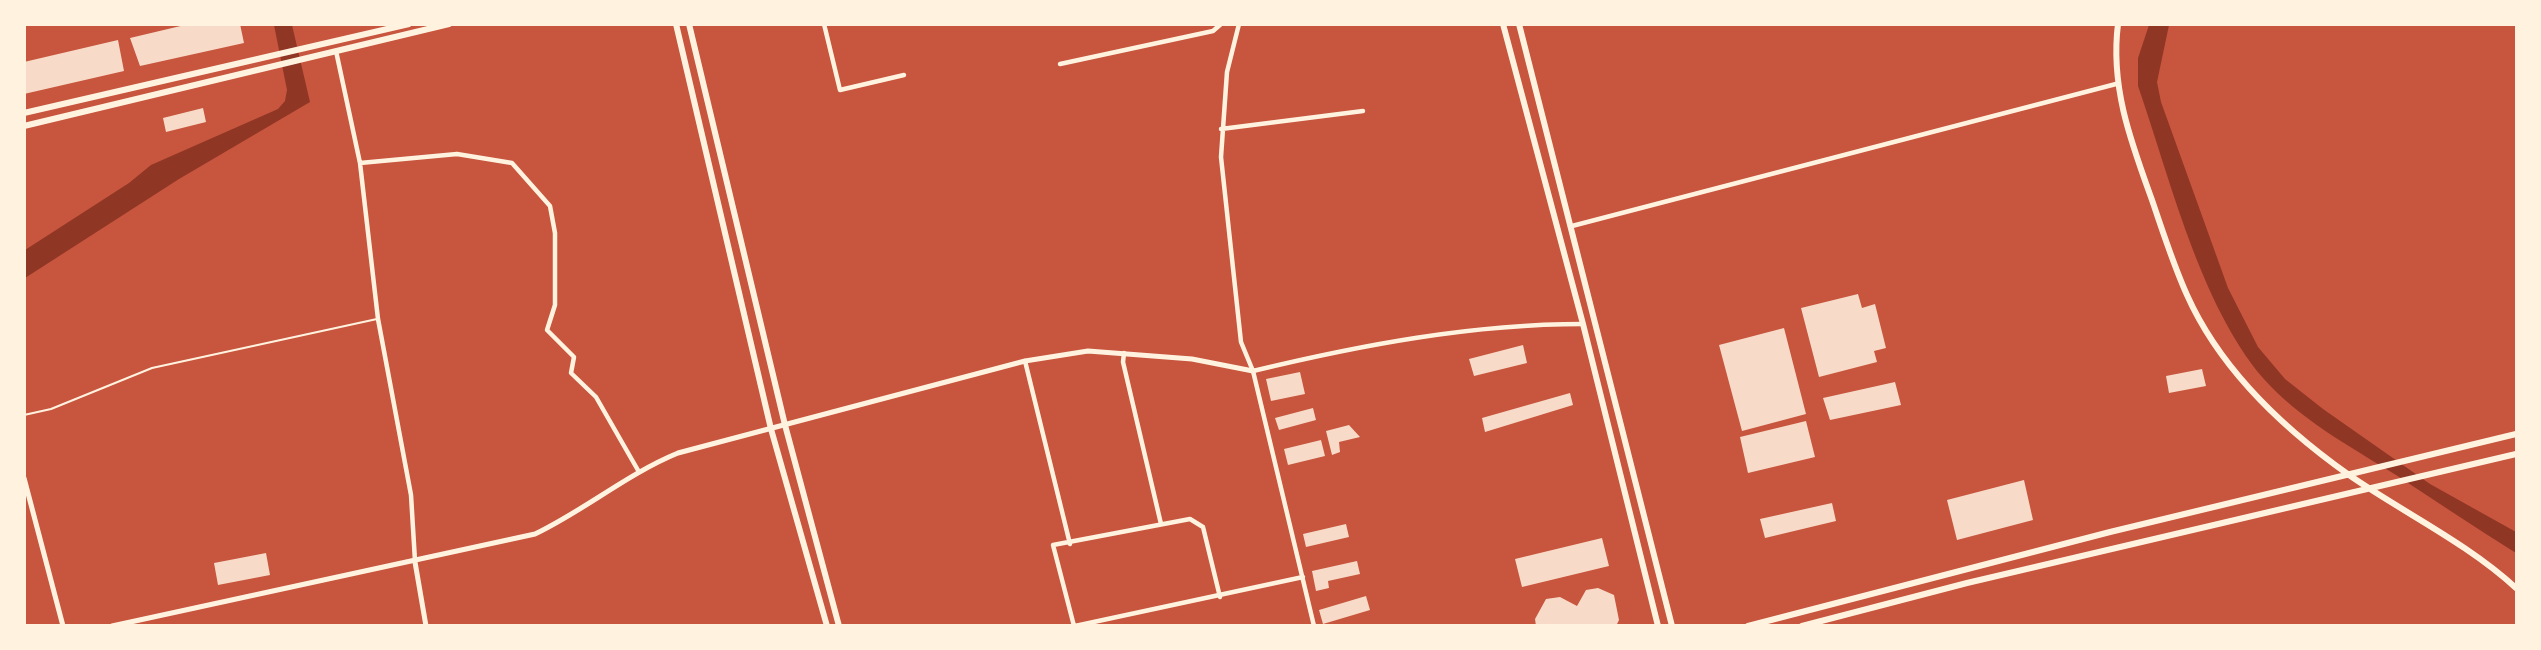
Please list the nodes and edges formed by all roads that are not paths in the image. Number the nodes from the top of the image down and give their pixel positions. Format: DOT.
graph roads {
  1 [pos="409,24"];
  2 [pos="449,24"];
  3 [pos="676,24"];
  4 [pos="689,24"];
  5 [pos="824,24"];
  6 [pos="1221,24"];
  7 [pos="1240,24"];
  8 [pos="1503,24"];
  9 [pos="2118,24"];
  10 [pos="1519,25"];
  11 [pos="335,51"];
  12 [pos="1060,64"];
  13 [pos="904,75"];
  14 [pos="2116,83"];
  15 [pos="1363,111"];
  16 [pos="24,113"];
  17 [pos="24,126"];
  18 [pos="1221,129"];
  19 [pos="360,163"];
  20 [pos="1572,226"];
  21 [pos="379,319"];
  22 [pos="1583,324"];
  23 [pos="1124,353"];
  24 [pos="1025,361"];
  25 [pos="1253,371"];
  26 [pos="24,415"];
  27 [pos="785,425"];
  28 [pos="771,429"];
  29 [pos="2516,434"];
  30 [pos="2516,454"];
  31 [pos="639,472"];
  32 [pos="2347,474"];
  33 [pos="24,478"];
  34 [pos="2369,487"];
  35 [pos="1161,524"];
  36 [pos="1070,544"];
  37 [pos="415,562"];
  38 [pos="1303,577"];
  39 [pos="2516,588"];
  40 [pos="1220,597"];
  41 [pos="63,625"];
  42 [pos="112,625"];
  43 [pos="426,625"];
  44 [pos="827,625"];
  45 [pos="839,625"];
  46 [pos="1075,625"];
  47 [pos="1314,625"];
  48 [pos="1658,625"];
  49 [pos="1672,625"];
  50 [pos="1748,625"];
  51 [pos="1802,625"];
  1 -- 16 [label="main road"];
  2 -- 11 [label="main road"];
  3 -- 28 [label="main road"];
  4 -- 27 [label="main road"];
  5 -- 13 [label="street"];
  6 -- 12 [label="street"];
  7 -- 18 [label="street"];
  8 -- 22 [label="main road"];
  9 -- 14 [label="main road"];
  10 -- 20 [label="main road"];
  11 -- 17 [label="main road"];
  11 -- 19 [label="street"];
  14 -- 20 [label="street"];
  14 -- 32 [label="main road"];
  15 -- 18 [label="street"];
  18 -- 25 [label="street"];
  19 -- 21 [label="street"];
  19 -- 31 [label="street"];
  20 -- 49 [label="main road"];
  21 -- 26 [label="lane"];
  21 -- 37 [label="street"];
  22 -- 25 [label="street"];
  22 -- 48 [label="main road"];
  23 -- 24 [label="street"];
  23 -- 25 [label="street"];
  23 -- 35 [label="street"];
  24 -- 27 [label="street"];
  24 -- 36 [label="street"];
  25 -- 38 [label="street"];
  27 -- 28 [label="street"];
  27 -- 45 [label="main road"];
  28 -- 31 [label="street"];
  28 -- 44 [label="main road"];
  29 -- 32 [label="main road"];
  30 -- 34 [label="main road"];
  31 -- 37 [label="street"];
  32 -- 34 [label="main road"];
  32 -- 50 [label="main road"];
  33 -- 41 [label="street"];
  34 -- 39 [label="main road"];
  34 -- 51 [label="main road"];
  35 -- 36 [label="street"];
  35 -- 40 [label="street"];
  36 -- 46 [label="street"];
  37 -- 42 [label="street"];
  37 -- 43 [label="street"];
  38 -- 40 [label="street"];
  38 -- 47 [label="street"];
  40 -- 46 [label="street"];
}
